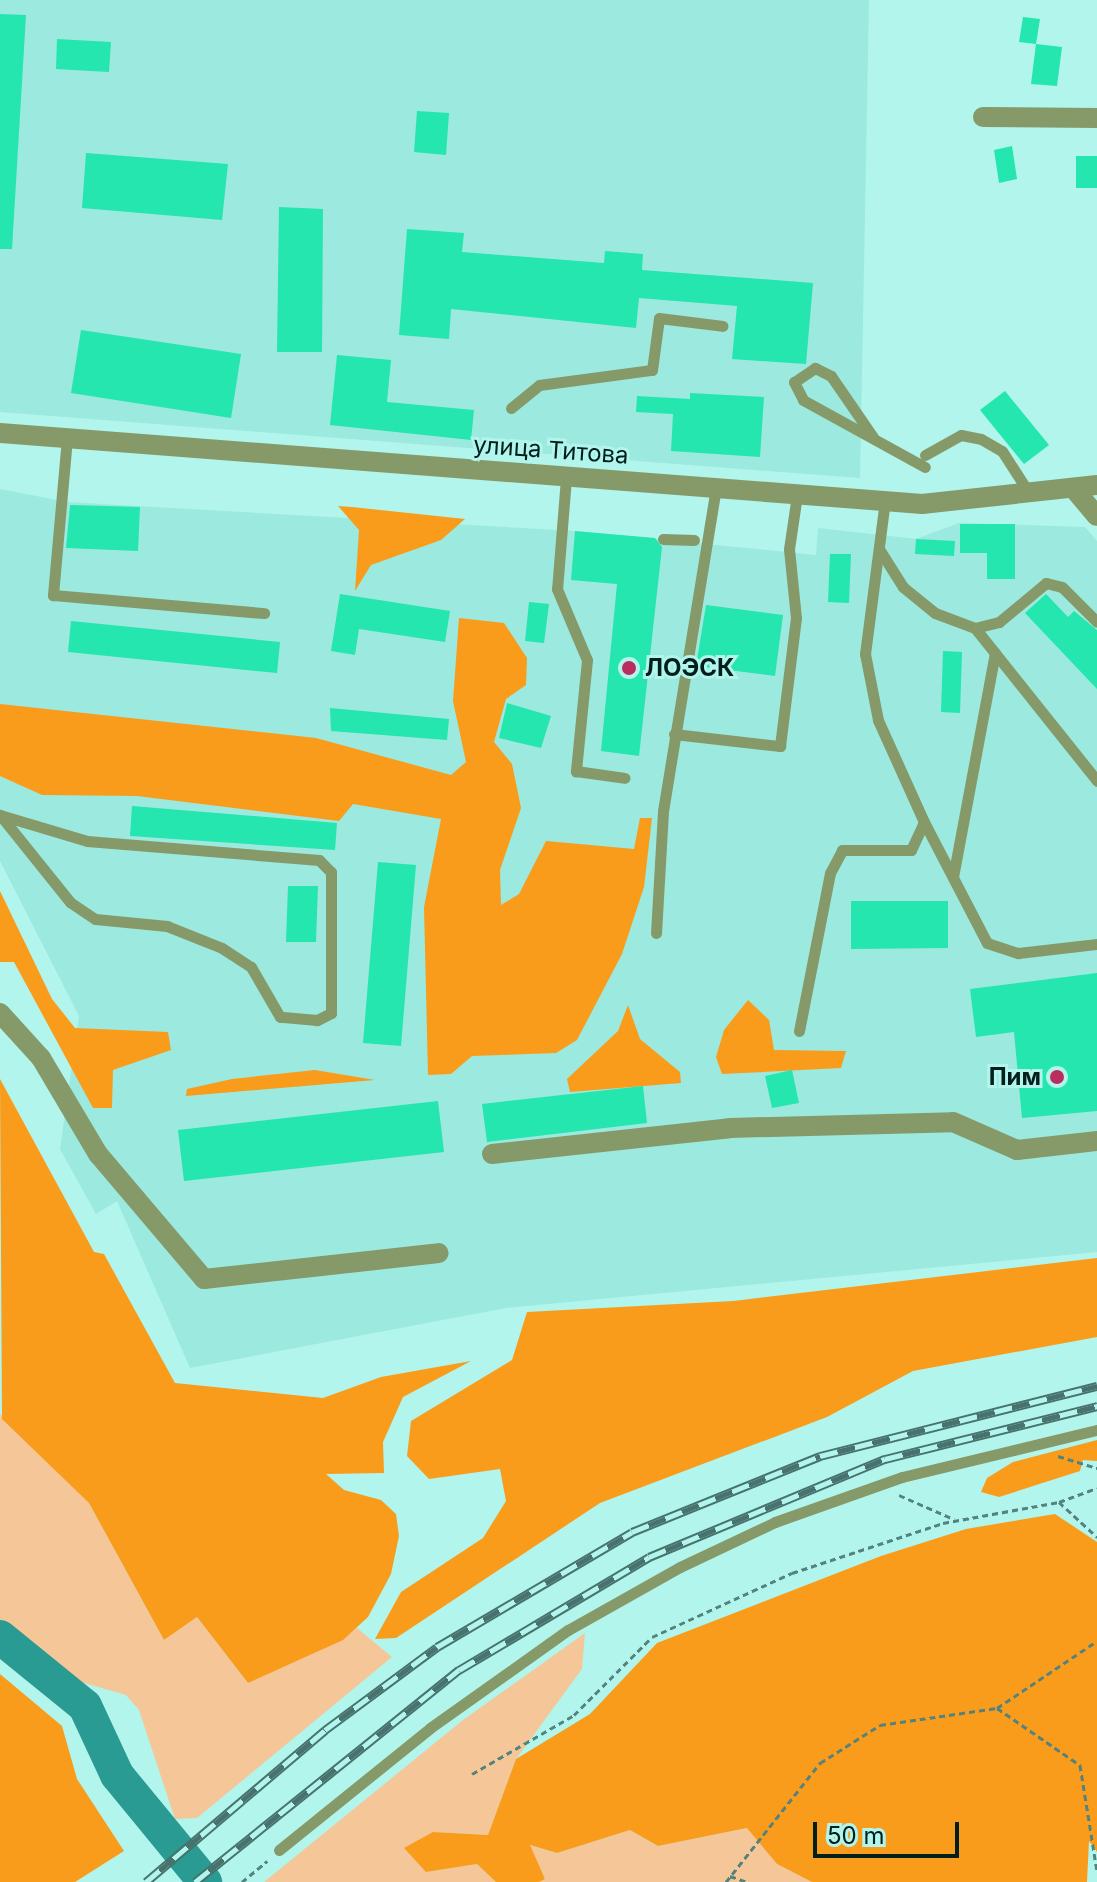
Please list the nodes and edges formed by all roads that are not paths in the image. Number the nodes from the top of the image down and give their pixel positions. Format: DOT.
graph roads {
  1 [pos="983,117"];
  2 [pos="1097,118"];
  3 [pos="723,326"];
  4 [pos="511,408"];
  5 [pos="0,433"];
  6 [pos="873,437"];
  7 [pos="67,438"];
  8 [pos="566,478"];
  9 [pos="1097,485"];
  10 [pos="716,489"];
  11 [pos="1074,489"];
  12 [pos="1030,493"];
  13 [pos="797,495"];
  14 [pos="885,501"];
  15 [pos="1097,516"];
  16 [pos="663,539"];
  17 [pos="694,540"];
  18 [pos="879,549"];
  19 [pos="264,613"];
  20 [pos="1097,622"];
  21 [pos="975,628"];
  22 [pos="995,653"];
  23 [pos="674,734"];
  24 [pos="625,778"];
  25 [pos="1097,781"];
  26 [pos="0,815"];
  27 [pos="924,822"];
  28 [pos="953,877"];
  29 [pos="656,933"];
  30 [pos="1097,944"];
  31 [pos="0,1013"];
  32 [pos="799,1031"];
  33 [pos="1097,1141"];
  34 [pos="492,1154"];
  35 [pos="439,1253"];
  36 [pos="1097,1430"];
  37 [pos="279,1850"];
  1 -- 2 [label="street"];
  3 -- 4 [label="lane"];
  5 -- 7 [label="street, улица Титова"];
  6 -- 6 [label="lane"];
  6 -- 12 [label="lane"];
  7 -- 8 [label="street, улица Титова"];
  7 -- 19 [label="lane"];
  8 -- 10 [label="street, улица Титова"];
  8 -- 24 [label="lane"];
  9 -- 11 [label="street, улица Титова"];
  10 -- 13 [label="street, улица Титова"];
  10 -- 23 [label="lane"];
  11 -- 12 [label="street, улица Титова"];
  11 -- 15 [label="street"];
  12 -- 14 [label="street, улица Титова"];
  13 -- 14 [label="street, улица Титова"];
  13 -- 23 [label="lane"];
  14 -- 18 [label="lane"];
  16 -- 17 [label="lane"];
  18 -- 21 [label="lane"];
  18 -- 27 [label="lane"];
  20 -- 21 [label="lane"];
  21 -- 22 [label="lane"];
  22 -- 25 [label="lane"];
  22 -- 28 [label="lane"];
  23 -- 29 [label="lane"];
  26 -- 26 [label="lane"];
  27 -- 28 [label="lane"];
  27 -- 32 [label="lane"];
  28 -- 30 [label="lane"];
  31 -- 35 [label="street"];
  33 -- 34 [label="street"];
  36 -- 37 [label="lane"];
}
